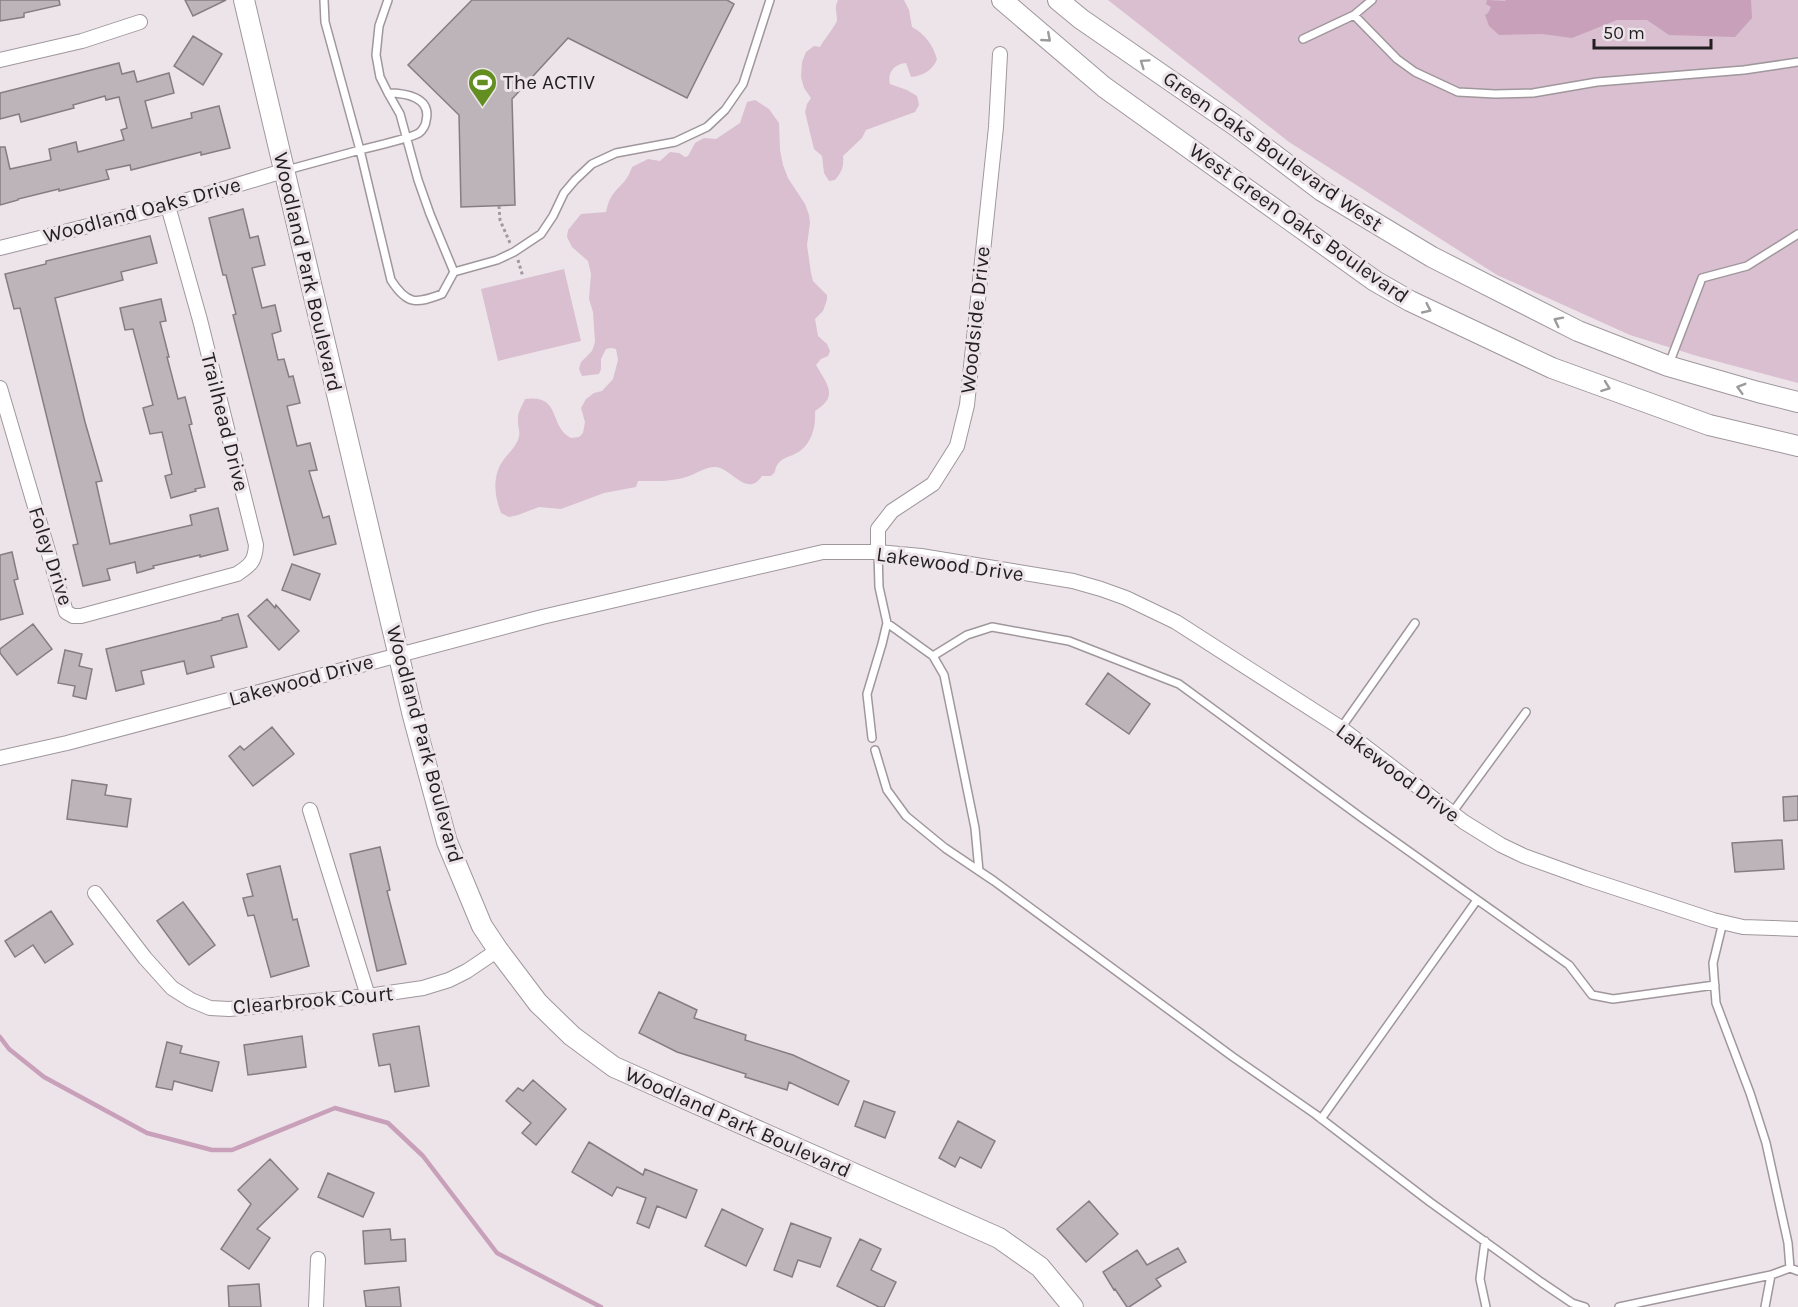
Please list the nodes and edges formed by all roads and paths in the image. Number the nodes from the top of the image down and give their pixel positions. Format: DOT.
graph roads {
  1 [pos="244,0"];
  2 [pos="324,0"];
  3 [pos="388,0"];
  4 [pos="770,0"];
  5 [pos="1002,0"];
  6 [pos="1058,0"];
  7 [pos="1372,0"];
  8 [pos="1353,15"];
  9 [pos="140,21"];
  10 [pos="1303,39"];
  11 [pos="1000,54"];
  12 [pos="0,60"];
  13 [pos="1798,62"];
  14 [pos="387,93"];
  15 [pos="407,137"];
  16 [pos="360,150"];
  17 [pos="283,171"];
  18 [pos="168,206"];
  19 [pos="1798,234"];
  20 [pos="0,248"];
  21 [pos="454,272"];
  22 [pos="1668,366"];
  23 [pos="0,388"];
  24 [pos="1798,402"];
  25 [pos="1798,446"];
  26 [pos="878,552"];
  27 [pos="180,589"];
  28 [pos="886,623"];
  29 [pos="1415,624"];
  30 [pos="399,654"];
  31 [pos="933,656"];
  32 [pos="1526,712"];
  33 [pos="1341,728"];
  34 [pos="872,738"];
  35 [pos="875,750"];
  36 [pos="0,758"];
  37 [pos="310,810"];
  38 [pos="1452,813"];
  39 [pos="979,872"];
  40 [pos="95,893"];
  41 [pos="1478,900"];
  42 [pos="1723,922"];
  43 [pos="1798,929"];
  44 [pos="498,950"];
  45 [pos="1715,985"];
  46 [pos="368,996"];
  47 [pos="1321,1119"];
  48 [pos="1485,1241"];
  49 [pos="318,1259"];
  50 [pos="1790,1268"];
  51 [pos="1798,1271"];
  52 [pos="1771,1275"];
  53 [pos="316,1307"];
  54 [pos="1073,1307"];
  55 [pos="1486,1307"];
  56 [pos="1586,1307"];
  57 [pos="1619,1307"];
  58 [pos="1765,1307"];
  1 -- 17 [label="main road, Woodland Park Boulevard"];
  2 -- 16 [label="lane"];
  3 -- 14 [label="lane"];
  4 -- 21 [label="lane"];
  5 -- 25 [label="main road, West Green Oaks Boulevard, one-way"];
  22 -- 6 [label="main road, Green Oaks Boulevard West, one-way"];
  7 -- 8 [label="lane"];
  8 -- 10 [label="lane"];
  8 -- 13 [label="lane"];
  9 -- 12 [label="street"];
  11 -- 26 [label="street, Woodside Drive"];
  14 -- 15 [label="lane"];
  14 -- 15 [label="lane"];
  15 -- 16 [label="lane"];
  15 -- 21 [label="lane"];
  16 -- 17 [label="lane"];
  16 -- 21 [label="lane"];
  17 -- 18 [label="street, Woodland Oaks Drive"];
  17 -- 30 [label="main road, Woodland Park Boulevard"];
  18 -- 20 [label="street, Woodland Oaks Drive"];
  18 -- 27 [label="street, Trailhead Drive"];
  19 -- 22 [label="lane"];
  24 -- 22 [label="main road, Green Oaks Boulevard West, one-way"];
  23 -- 27 [label="street, Foley Drive"];
  26 -- 28 [label="lane"];
  26 -- 30 [label="street, Lakewood Drive"];
  26 -- 33 [label="street, Lakewood Drive"];
  28 -- 31 [label="lane"];
  28 -- 34 [label="lane"];
  29 -- 33 [label="lane"];
  30 -- 36 [label="street, Lakewood Drive"];
  30 -- 44 [label="main road, Woodland Park Boulevard"];
  31 -- 39 [label="lane"];
  31 -- 41 [label="lane"];
  32 -- 38 [label="lane"];
  33 -- 38 [label="street, Lakewood Drive"];
  35 -- 39 [label="lane"];
  37 -- 46 [label="street"];
  38 -- 42 [label="street, Lakewood Drive"];
  39 -- 47 [label="lane"];
  40 -- 46 [label="street, Clearbrook Court"];
  41 -- 45 [label="lane"];
  41 -- 47 [label="lane"];
  42 -- 43 [label="street, Lakewood Drive"];
  42 -- 45 [label="lane"];
  44 -- 46 [label="street, Clearbrook Court"];
  44 -- 54 [label="main road, Woodland Park Boulevard"];
  45 -- 50 [label="lane"];
  47 -- 48 [label="lane"];
  48 -- 55 [label="lane"];
  48 -- 56 [label="lane"];
  49 -- 53 [label="street"];
  50 -- 51 [label="lane"];
  50 -- 52 [label="lane"];
  52 -- 57 [label="lane"];
  52 -- 58 [label="lane"];
}
